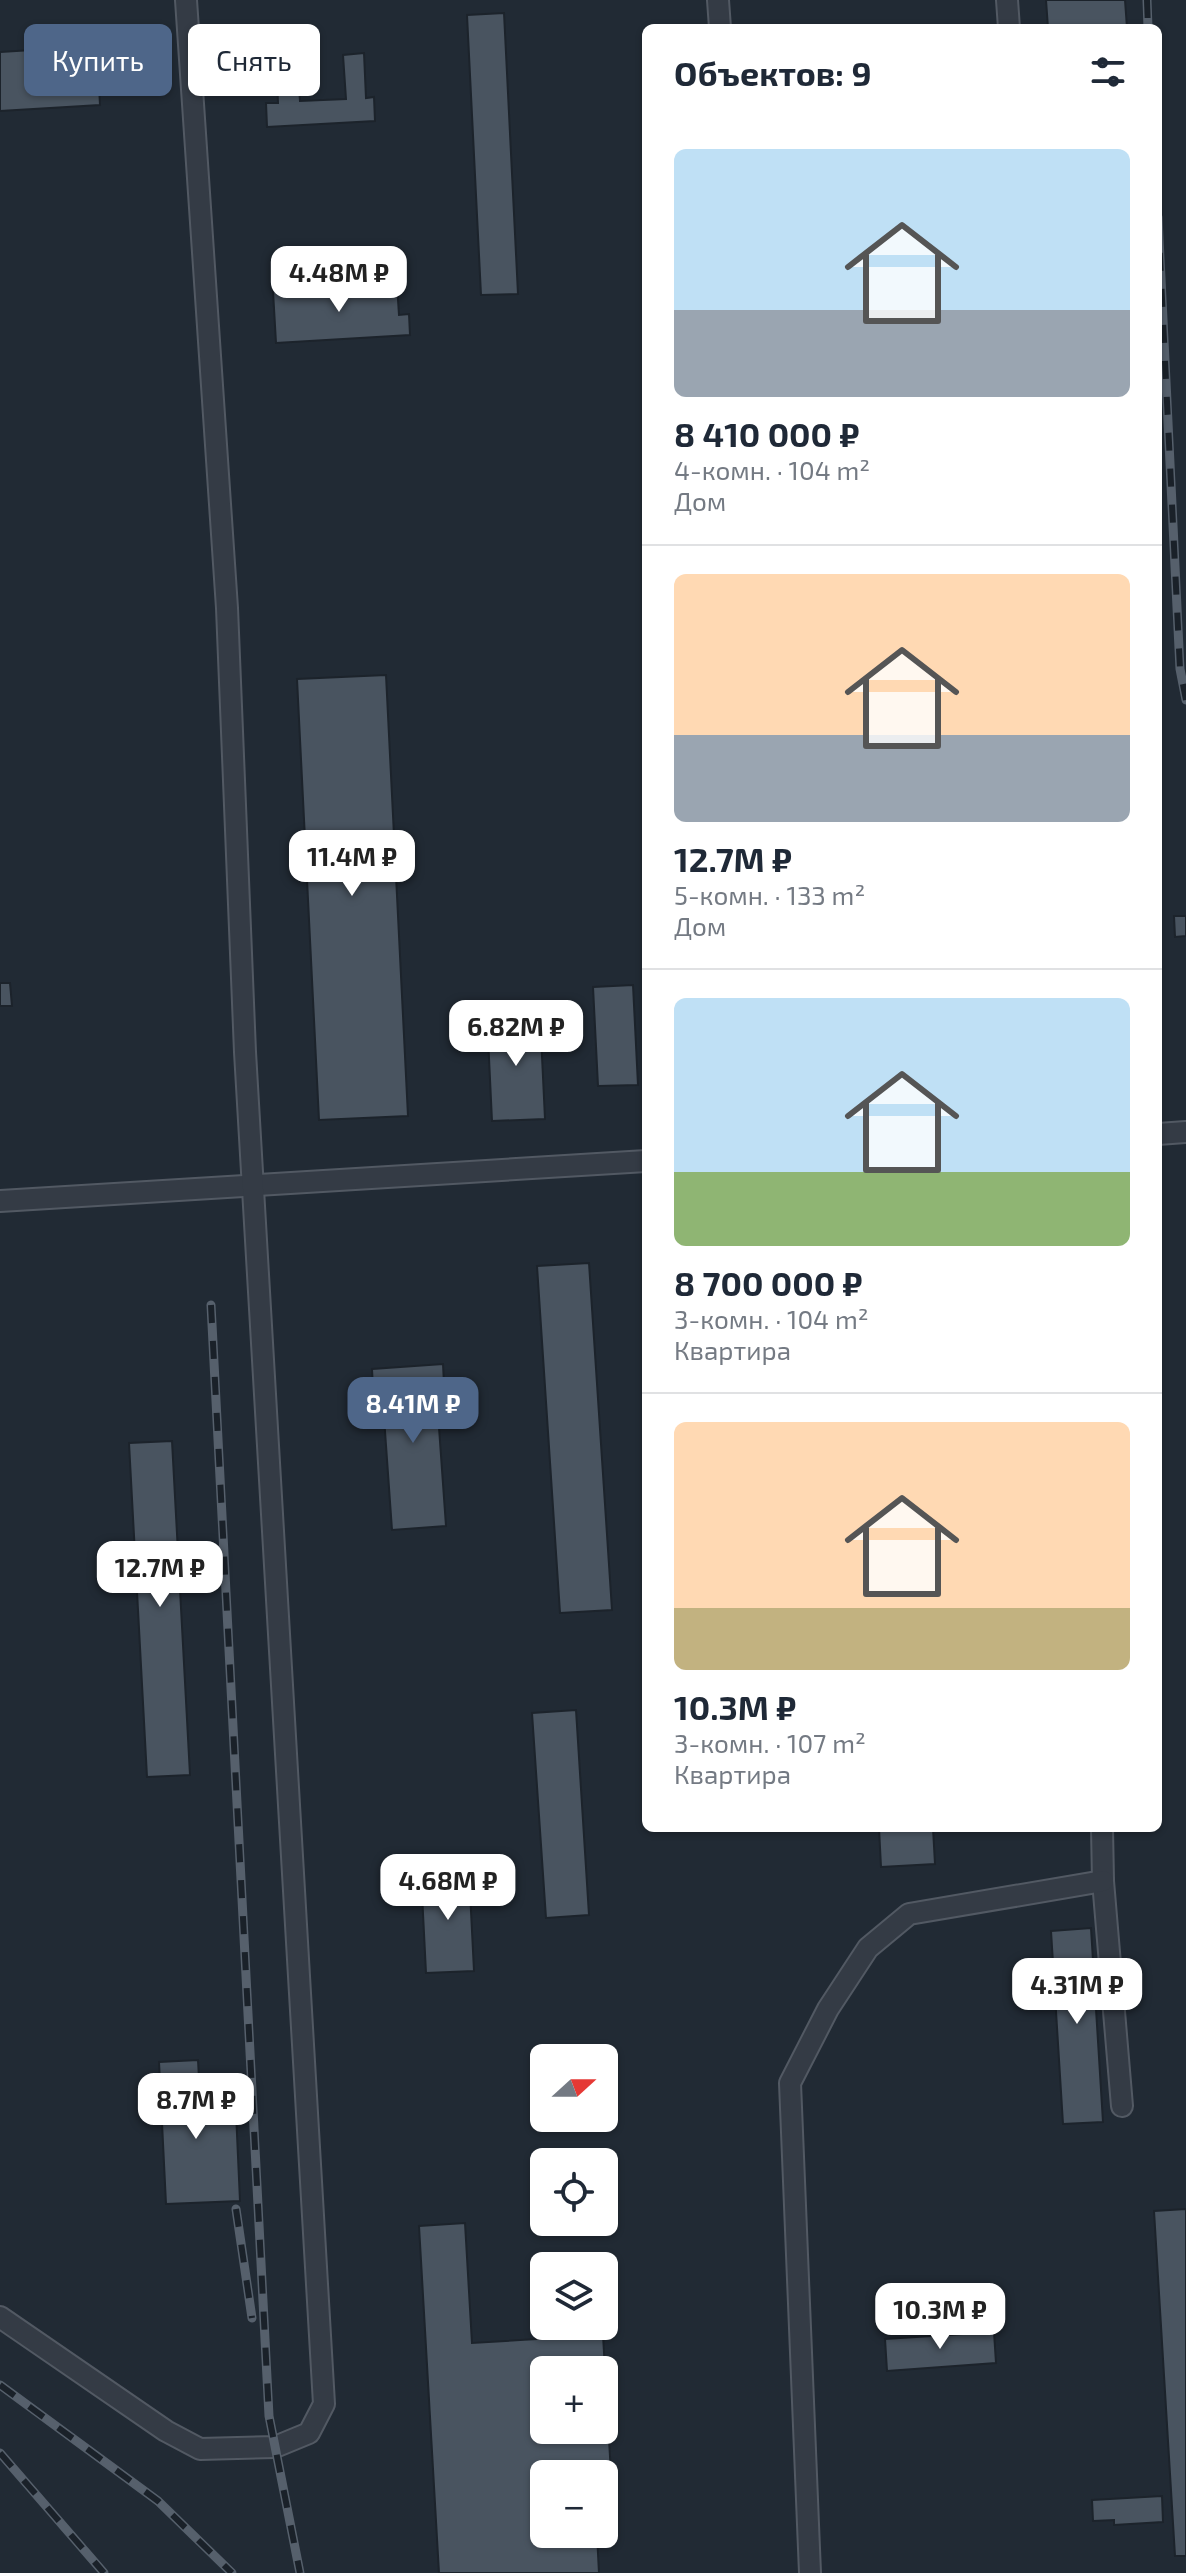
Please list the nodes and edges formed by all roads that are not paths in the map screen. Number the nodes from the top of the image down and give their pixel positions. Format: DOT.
graph roads {
  1 [pos="186,0"];
  2 [pos="718,0"];
  3 [pos="1007,0"];
  4 [pos="720,24"];
  5 [pos="1009,24"];
  6 [pos="1186,1132"];
  7 [pos="1162,1134"];
  8 [pos="642,1161"];
  9 [pos="253,1184"];
  10 [pos="0,1201"];
  11 [pos="1102,1832"];
  12 [pos="1103,1881"];
  13 [pos="1122,2106"];
  14 [pos="0,2317"];
  15 [pos="810,2573"];
  1 -- 9 [label="lane"];
  2 -- 4 [label="lane"];
  3 -- 5 [label="lane"];
  6 -- 7 [label="lane"];
  8 -- 9 [label="lane"];
  9 -- 10 [label="lane"];
  9 -- 14 [label="lane"];
  11 -- 12 [label="lane"];
  12 -- 13 [label="lane"];
  12 -- 15 [label="lane"];
}
